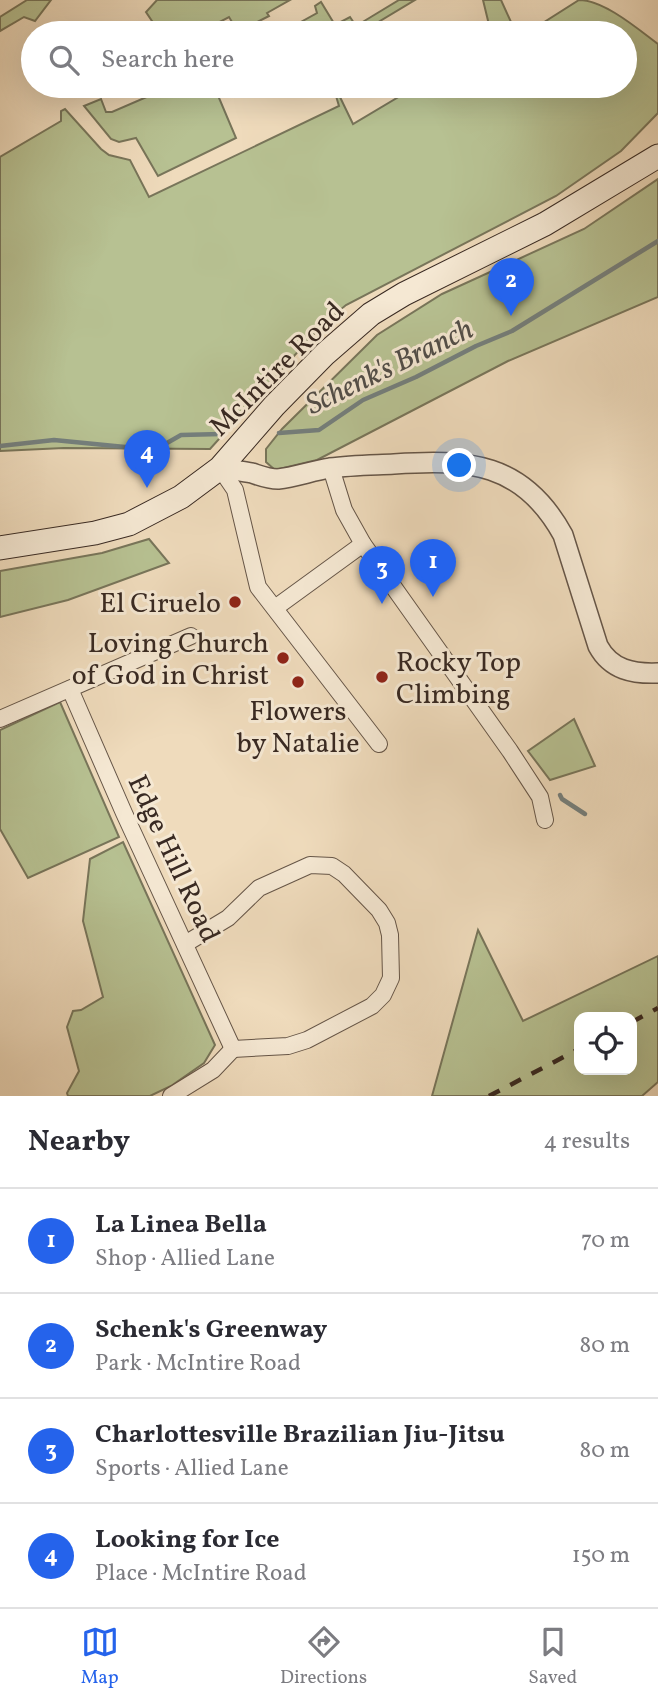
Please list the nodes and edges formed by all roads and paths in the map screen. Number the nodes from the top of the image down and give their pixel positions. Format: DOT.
graph roads {
  1 [pos="658,156"];
  2 [pos="220,468"];
  3 [pos="331,468"];
  4 [pos="363,544"];
  5 [pos="2,547"];
  6 [pos="275,608"];
  7 [pos="191,636"];
  8 [pos="658,673"];
  9 [pos="70,689"];
  10 [pos="0,719"];
  11 [pos="379,744"];
  12 [pos="545,820"];
  13 [pos="185,944"];
  14 [pos="233,1049"];
  15 [pos="171,1096"];
  1 -- 2 [label="main road, McIntire Road"];
  2 -- 3 [label="street"];
  2 -- 5 [label="main road, McIntire Road"];
  2 -- 6 [label="street"];
  3 -- 4 [label="street"];
  3 -- 8 [label="street"];
  4 -- 6 [label="street"];
  4 -- 12 [label="street"];
  6 -- 11 [label="street"];
  7 -- 9 [label="street"];
  9 -- 10 [label="street"];
  9 -- 13 [label="street, Edge Hill Road"];
  13 -- 14 [label="street, Edge Hill Road"];
  13 -- 14 [label="street"];
  14 -- 15 [label="street"];
}
